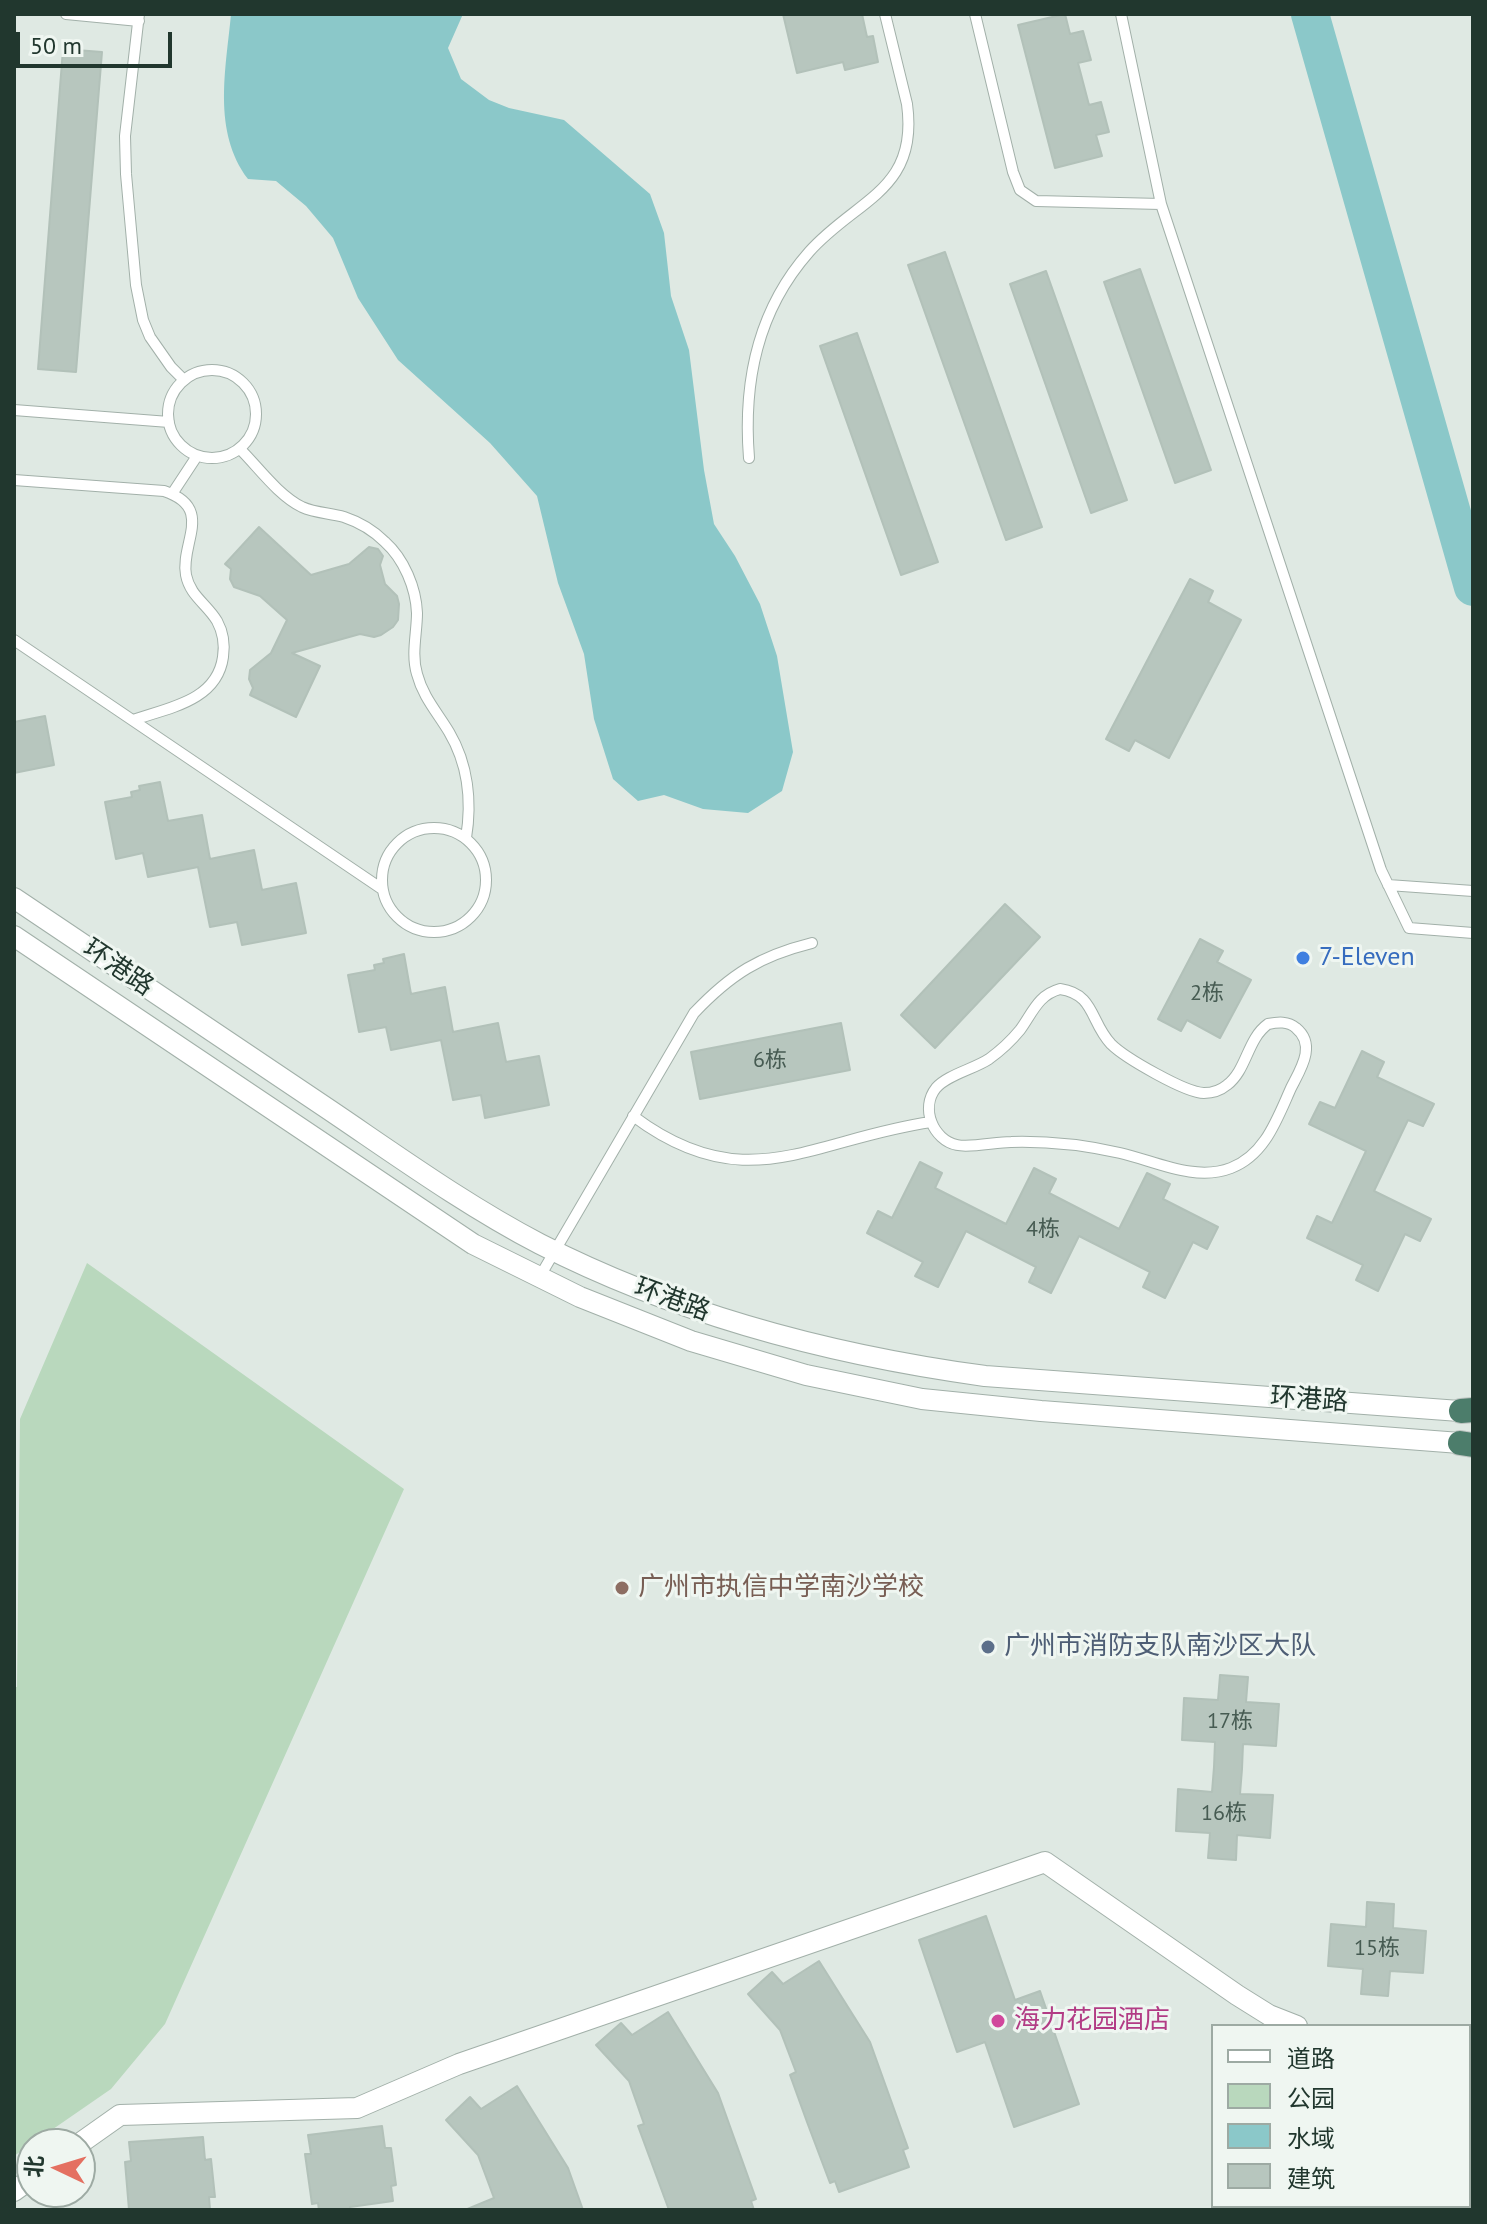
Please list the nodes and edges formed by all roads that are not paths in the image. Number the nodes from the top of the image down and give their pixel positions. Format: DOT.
graph roads {
  1 [pos="66,14"];
  2 [pos="885,14"];
  3 [pos="975,14"];
  4 [pos="1121,14"];
  5 [pos="139,18"];
  6 [pos="1161,204"];
  7 [pos="184,380"];
  8 [pos="14,410"];
  9 [pos="169,422"];
  10 [pos="240,449"];
  11 [pos="197,456"];
  12 [pos="749,458"];
  13 [pos="14,480"];
  14 [pos="172,494"];
  15 [pos="14,640"];
  16 [pos="133,720"];
  17 [pos="466,838"];
  18 [pos="1388,885"];
  19 [pos="382,889"];
  20 [pos="1473,891"];
  21 [pos="14,898"];
  22 [pos="1473,933"];
  23 [pos="14,936"];
  24 [pos="812,943"];
  25 [pos="633,1116"];
  26 [pos="931,1122"];
  27 [pos="554,1251"];
  28 [pos="539,1278"];
  29 [pos="1433,1410"];
  30 [pos="1469,1411"];
  31 [pos="1431,1440"];
  32 [pos="1469,1444"];
  33 [pos="1237,1995"];
  34 [pos="1258,2024"];
  35 [pos="1292,2024"];
  36 [pos="96,2132"];
  1 -- 5 [label="lane"];
  2 -- 12 [label="lane"];
  3 -- 6 [label="lane"];
  4 -- 6 [label="lane"];
  5 -- 7 [label="lane"];
  6 -- 18 [label="lane"];
  7 -- 9 [label="lane"];
  7 -- 10 [label="lane"];
  8 -- 9 [label="lane"];
  9 -- 11 [label="lane"];
  10 -- 11 [label="lane"];
  10 -- 17 [label="lane"];
  11 -- 14 [label="lane"];
  13 -- 14 [label="lane"];
  14 -- 16 [label="lane"];
  15 -- 16 [label="lane"];
  16 -- 19 [label="lane"];
  17 -- 19 [label="lane"];
  17 -- 19 [label="lane"];
  18 -- 20 [label="lane"];
  18 -- 22 [label="lane"];
  21 -- 27 [label="street, 环港路"];
  23 -- 28 [label="street, 环港路"];
  24 -- 25 [label="lane"];
  25 -- 26 [label="lane"];
  25 -- 27 [label="lane"];
  26 -- 26 [label="lane"];
  27 -- 28 [label="lane"];
  27 -- 29 [label="street, 环港路"];
  28 -- 31 [label="street, 环港路"];
  29 -- 30 [label="street, 环港路"];
  29 -- 31 [label="street"];
  31 -- 32 [label="street, 环港路"];
  33 -- 34 [label="street"];
  33 -- 35 [label="street"];
  33 -- 36 [label="street"];
}
